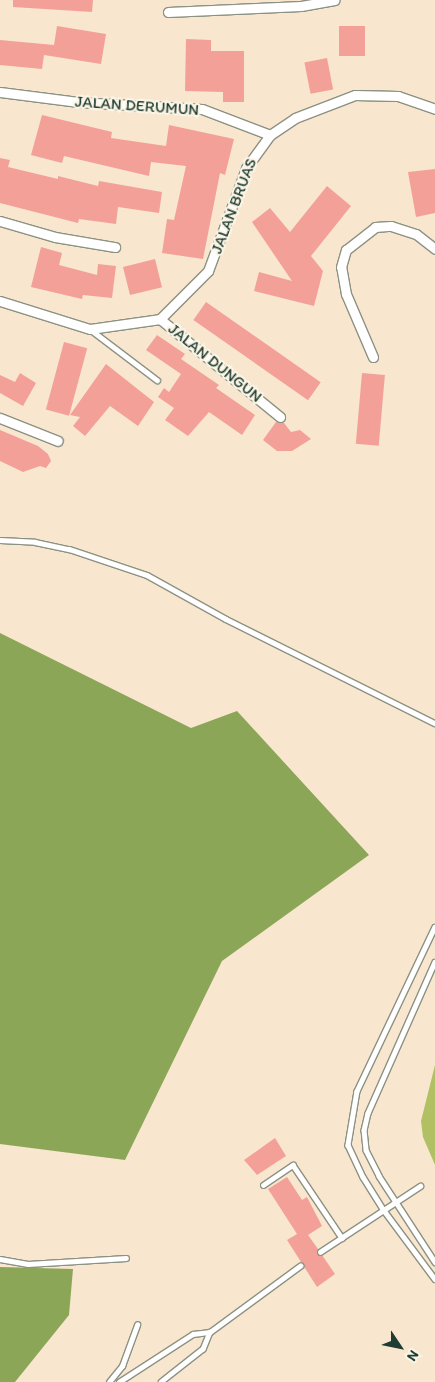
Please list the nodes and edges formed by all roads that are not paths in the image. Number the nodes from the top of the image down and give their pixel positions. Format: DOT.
graph roads {
  1 [pos="334,0"];
  2 [pos="168,12"];
  3 [pos="0,92"];
  4 [pos="435,109"];
  5 [pos="270,135"];
  6 [pos="0,221"];
  7 [pos="115,247"];
  8 [pos="435,249"];
  9 [pos="0,301"];
  10 [pos="160,319"];
  11 [pos="90,329"];
  12 [pos="373,356"];
  13 [pos="156,380"];
  14 [pos="280,417"];
  15 [pos="0,418"];
  16 [pos="58,441"];
  17 [pos="0,540"];
  18 [pos="435,723"];
  19 [pos="435,927"];
  20 [pos="435,962"];
  21 [pos="263,1185"];
  22 [pos="420,1186"];
  23 [pos="394,1201"];
  24 [pos="383,1209"];
  25 [pos="342,1238"];
  26 [pos="320,1252"];
  27 [pos="126,1258"];
  28 [pos="0,1259"];
  29 [pos="435,1262"];
  30 [pos="300,1266"];
  31 [pos="435,1279"];
  32 [pos="138,1326"];
  33 [pos="210,1332"];
  34 [pos="109,1382"];
  35 [pos="119,1382"];
  36 [pos="161,1382"];
  1 -- 2 [label="street"];
  3 -- 5 [label="street, JALAN DERUMUN"];
  4 -- 5 [label="street, JALAN BRUAS"];
  5 -- 10 [label="street, JALAN BRUAS"];
  6 -- 7 [label="street"];
  8 -- 12 [label="street"];
  9 -- 11 [label="street, JALAN DUNGUN"];
  10 -- 11 [label="street, JALAN DUNGUN"];
  10 -- 14 [label="street, JALAN DUNGUN"];
  11 -- 13 [label="lane"];
  15 -- 16 [label="street"];
  17 -- 18 [label="lane"];
  19 -- 24 [label="lane"];
  20 -- 23 [label="lane"];
  21 -- 25 [label="lane"];
  22 -- 23 [label="lane"];
  23 -- 24 [label="lane"];
  23 -- 29 [label="lane"];
  24 -- 25 [label="lane"];
  24 -- 31 [label="lane"];
  25 -- 26 [label="lane"];
  27 -- 28 [label="lane"];
  30 -- 33 [label="lane"];
  32 -- 34 [label="lane"];
  33 -- 35 [label="lane"];
  33 -- 36 [label="lane"];
}
